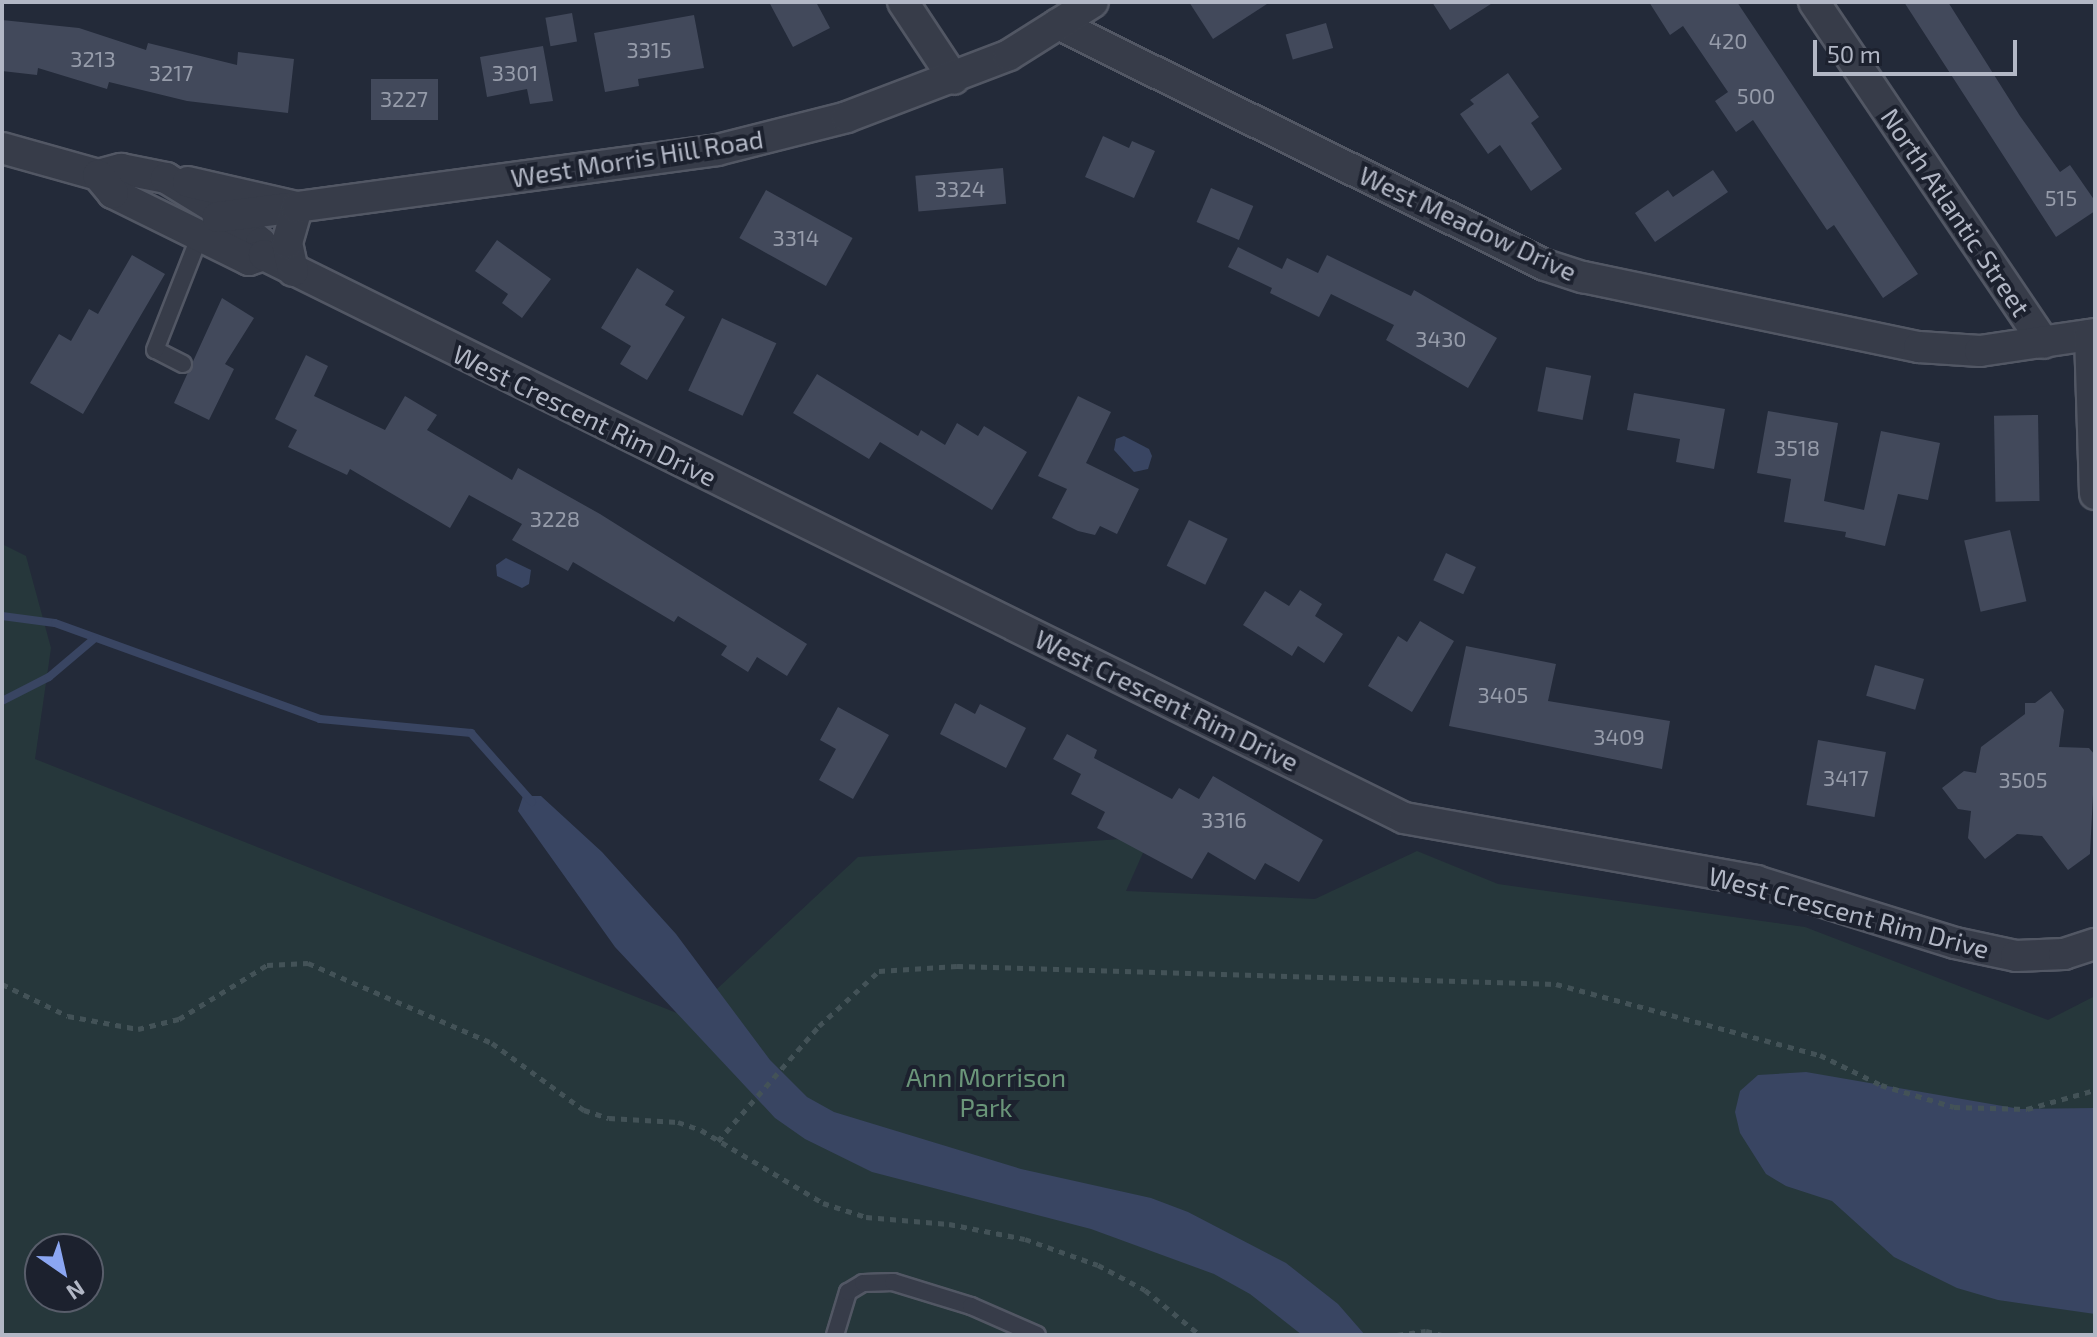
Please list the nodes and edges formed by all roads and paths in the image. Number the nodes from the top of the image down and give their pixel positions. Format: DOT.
graph roads {
  1 [pos="903,2"];
  2 [pos="1093,2"];
  3 [pos="1814,2"];
  4 [pos="1058,24"];
  5 [pos="954,79"];
  6 [pos="2,148"];
  7 [pos="98,175"];
  8 [pos="166,178"];
  9 [pos="297,207"];
  10 [pos="164,217"];
  11 [pos="230,217"];
  12 [pos="200,235"];
  13 [pos="264,255"];
  14 [pos="293,271"];
  15 [pos="2093,334"];
  16 [pos="2044,343"];
  17 [pos="183,364"];
  18 [pos="2095,494"];
  19 [pos="2095,944"];
  20 [pos="2,984"];
  21 [pos="2095,1090"];
  22 [pos="718,1141"];
  23 [pos="835,1335"];
  24 [pos="1037,1335"];
  25 [pos="1200,1335"];
  26 [pos="1397,1335"];
  27 [pos="1442,1335"];
  1 -- 5 [label="street"];
  2 -- 4 [label="street, West Morris Hill Road"];
  3 -- 16 [label="street, North Atlantic Street"];
  4 -- 5 [label="street, West Morris Hill Road"];
  4 -- 16 [label="street, West Meadow Drive"];
  5 -- 9 [label="street, West Morris Hill Road"];
  6 -- 7 [label="street, West Crescent Rim Drive"];
  7 -- 8 [label="street, West Crescent Rim Drive"];
  7 -- 10 [label="street, West Crescent Rim Drive"];
  8 -- 9 [label="street, West Morris Hill Road"];
  8 -- 11 [label="street, West Crescent Rim Drive"];
  9 -- 11 [label="street, West Morris Hill Road"];
  9 -- 14 [label="street"];
  10 -- 11 [label="street, West Morris Hill Road"];
  10 -- 12 [label="street, West Crescent Rim Drive"];
  11 -- 13 [label="street, West Crescent Rim Drive"];
  12 -- 13 [label="street, West Crescent Rim Drive"];
  12 -- 17 [label="lane"];
  13 -- 14 [label="street, West Crescent Rim Drive"];
  14 -- 19 [label="street, West Crescent Rim Drive"];
  15 -- 16 [label="street, West Meadow Drive"];
  15 -- 18 [label="street"];
  20 -- 22 [label="path"];
  21 -- 22 [label="path"];
  22 -- 25 [label="path"];
  23 -- 24 [label="lane"];
  26 -- 27 [label="path"];
}
